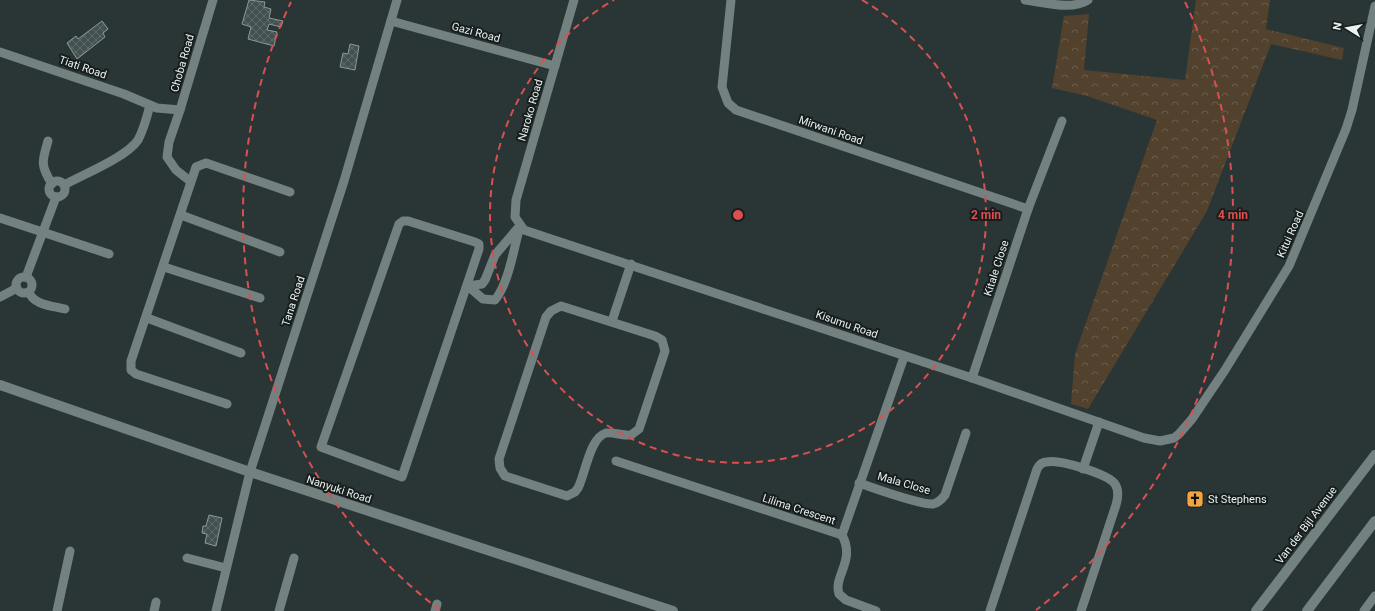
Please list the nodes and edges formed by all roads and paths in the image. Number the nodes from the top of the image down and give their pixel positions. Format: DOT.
graph roads {
  1 [pos="213,0"];
  2 [pos="397,0"];
  3 [pos="574,0"];
  4 [pos="731,0"];
  5 [pos="1025,0"];
  6 [pos="1088,0"];
  7 [pos="1375,6"];
  8 [pos="391,21"];
  9 [pos="0,52"];
  10 [pos="555,66"];
  11 [pos="154,106"];
  12 [pos="180,110"];
  13 [pos="1062,121"];
  14 [pos="48,141"];
  15 [pos="190,181"];
  16 [pos="52,184"];
  17 [pos="64,185"];
  18 [pos="290,192"];
  19 [pos="56,197"];
  20 [pos="1028,209"];
  21 [pos="181,215"];
  22 [pos="0,218"];
  23 [pos="520,226"];
  24 [pos="44,232"];
  25 [pos="280,252"];
  26 [pos="109,254"];
  27 [pos="631,264"];
  28 [pos="164,267"];
  29 [pos="26,277"];
  30 [pos="468,286"];
  31 [pos="17,288"];
  32 [pos="29,292"];
  33 [pos="0,297"];
  34 [pos="260,298"];
  35 [pos="65,309"];
  36 [pos="147,318"];
  37 [pos="612,321"];
  38 [pos="241,353"];
  39 [pos="904,356"];
  40 [pos="972,378"];
  41 [pos="0,385"];
  42 [pos="227,404"];
  43 [pos="1099,422"];
  44 [pos="966,433"];
  45 [pos="1167,440"];
  46 [pos="1375,455"];
  47 [pos="616,462"];
  48 [pos="1083,469"];
  49 [pos="250,472"];
  50 [pos="859,483"];
  51 [pos="1375,521"];
  52 [pos="842,535"];
  53 [pos="70,551"];
  54 [pos="187,558"];
  55 [pos="294,558"];
  56 [pos="226,568"];
  57 [pos="1375,596"];
  58 [pos="57,611"];
  59 [pos="216,611"];
  60 [pos="279,611"];
  61 [pos="673,611"];
  62 [pos="876,611"];
  63 [pos="990,611"];
  64 [pos="1081,611"];
  65 [pos="1256,611"];
  66 [pos="1307,611"];
  67 [pos="1364,611"];
  1 -- 12 [label="street, Choba Road"];
  2 -- 8 [label="street, Tana Road"];
  3 -- 10 [label="street, Naroko Road"];
  4 -- 20 [label="street, Mirwani Road"];
  5 -- 6 [label="street"];
  7 -- 45 [label="street, Kitui Road"];
  8 -- 10 [label="street, Gazi Road"];
  8 -- 49 [label="street, Tana Road"];
  9 -- 11 [label="street, Tiati Road"];
  10 -- 23 [label="street, Naroko Road"];
  11 -- 12 [label="street"];
  11 -- 17 [label="street"];
  12 -- 15 [label="street, Choba Road"];
  13 -- 20 [label="street, Kitale Close"];
  14 -- 16 [label="street"];
  15 -- 18 [label="street"];
  15 -- 21 [label="street"];
  16 -- 17 [label="street"];
  16 -- 19 [label="street"];
  17 -- 19 [label="street"];
  19 -- 24 [label="street"];
  20 -- 40 [label="street, Kitale Close"];
  21 -- 25 [label="street"];
  21 -- 28 [label="street"];
  22 -- 24 [label="street"];
  23 -- 27 [label="street, Kisumu Road"];
  23 -- 30 [label="street"];
  23 -- 30 [label="street"];
  24 -- 26 [label="street"];
  24 -- 29 [label="street"];
  27 -- 37 [label="street"];
  27 -- 39 [label="street, Kisumu Road"];
  28 -- 34 [label="street"];
  28 -- 36 [label="street"];
  29 -- 31 [label="street"];
  29 -- 32 [label="street"];
  30 -- 30 [label="street"];
  31 -- 32 [label="street"];
  31 -- 33 [label="street"];
  32 -- 35 [label="street"];
  36 -- 38 [label="street"];
  36 -- 42 [label="street"];
  37 -- 37 [label="street"];
  39 -- 40 [label="street, Kisumu Road"];
  39 -- 50 [label="street, Lilima Crescent"];
  40 -- 43 [label="street, Kisumu Road"];
  41 -- 49 [label="street, Nanyuki Road"];
  43 -- 45 [label="street, Kisumu Road"];
  43 -- 48 [label="street"];
  44 -- 50 [label="street, Mala Close"];
  46 -- 65 [label="street, Van der Bijl Avenue"];
  47 -- 52 [label="street, Lilima Crescent"];
  48 -- 63 [label="street"];
  48 -- 64 [label="street"];
  49 -- 56 [label="street, Tana Road"];
  49 -- 61 [label="street, Nanyuki Road"];
  50 -- 52 [label="street, Lilima Crescent"];
  51 -- 66 [label="street"];
  52 -- 62 [label="street"];
  53 -- 58 [label="street"];
  54 -- 56 [label="street"];
  55 -- 60 [label="street"];
  56 -- 59 [label="street, Tana Road"];
  57 -- 67 [label="street"];
}
